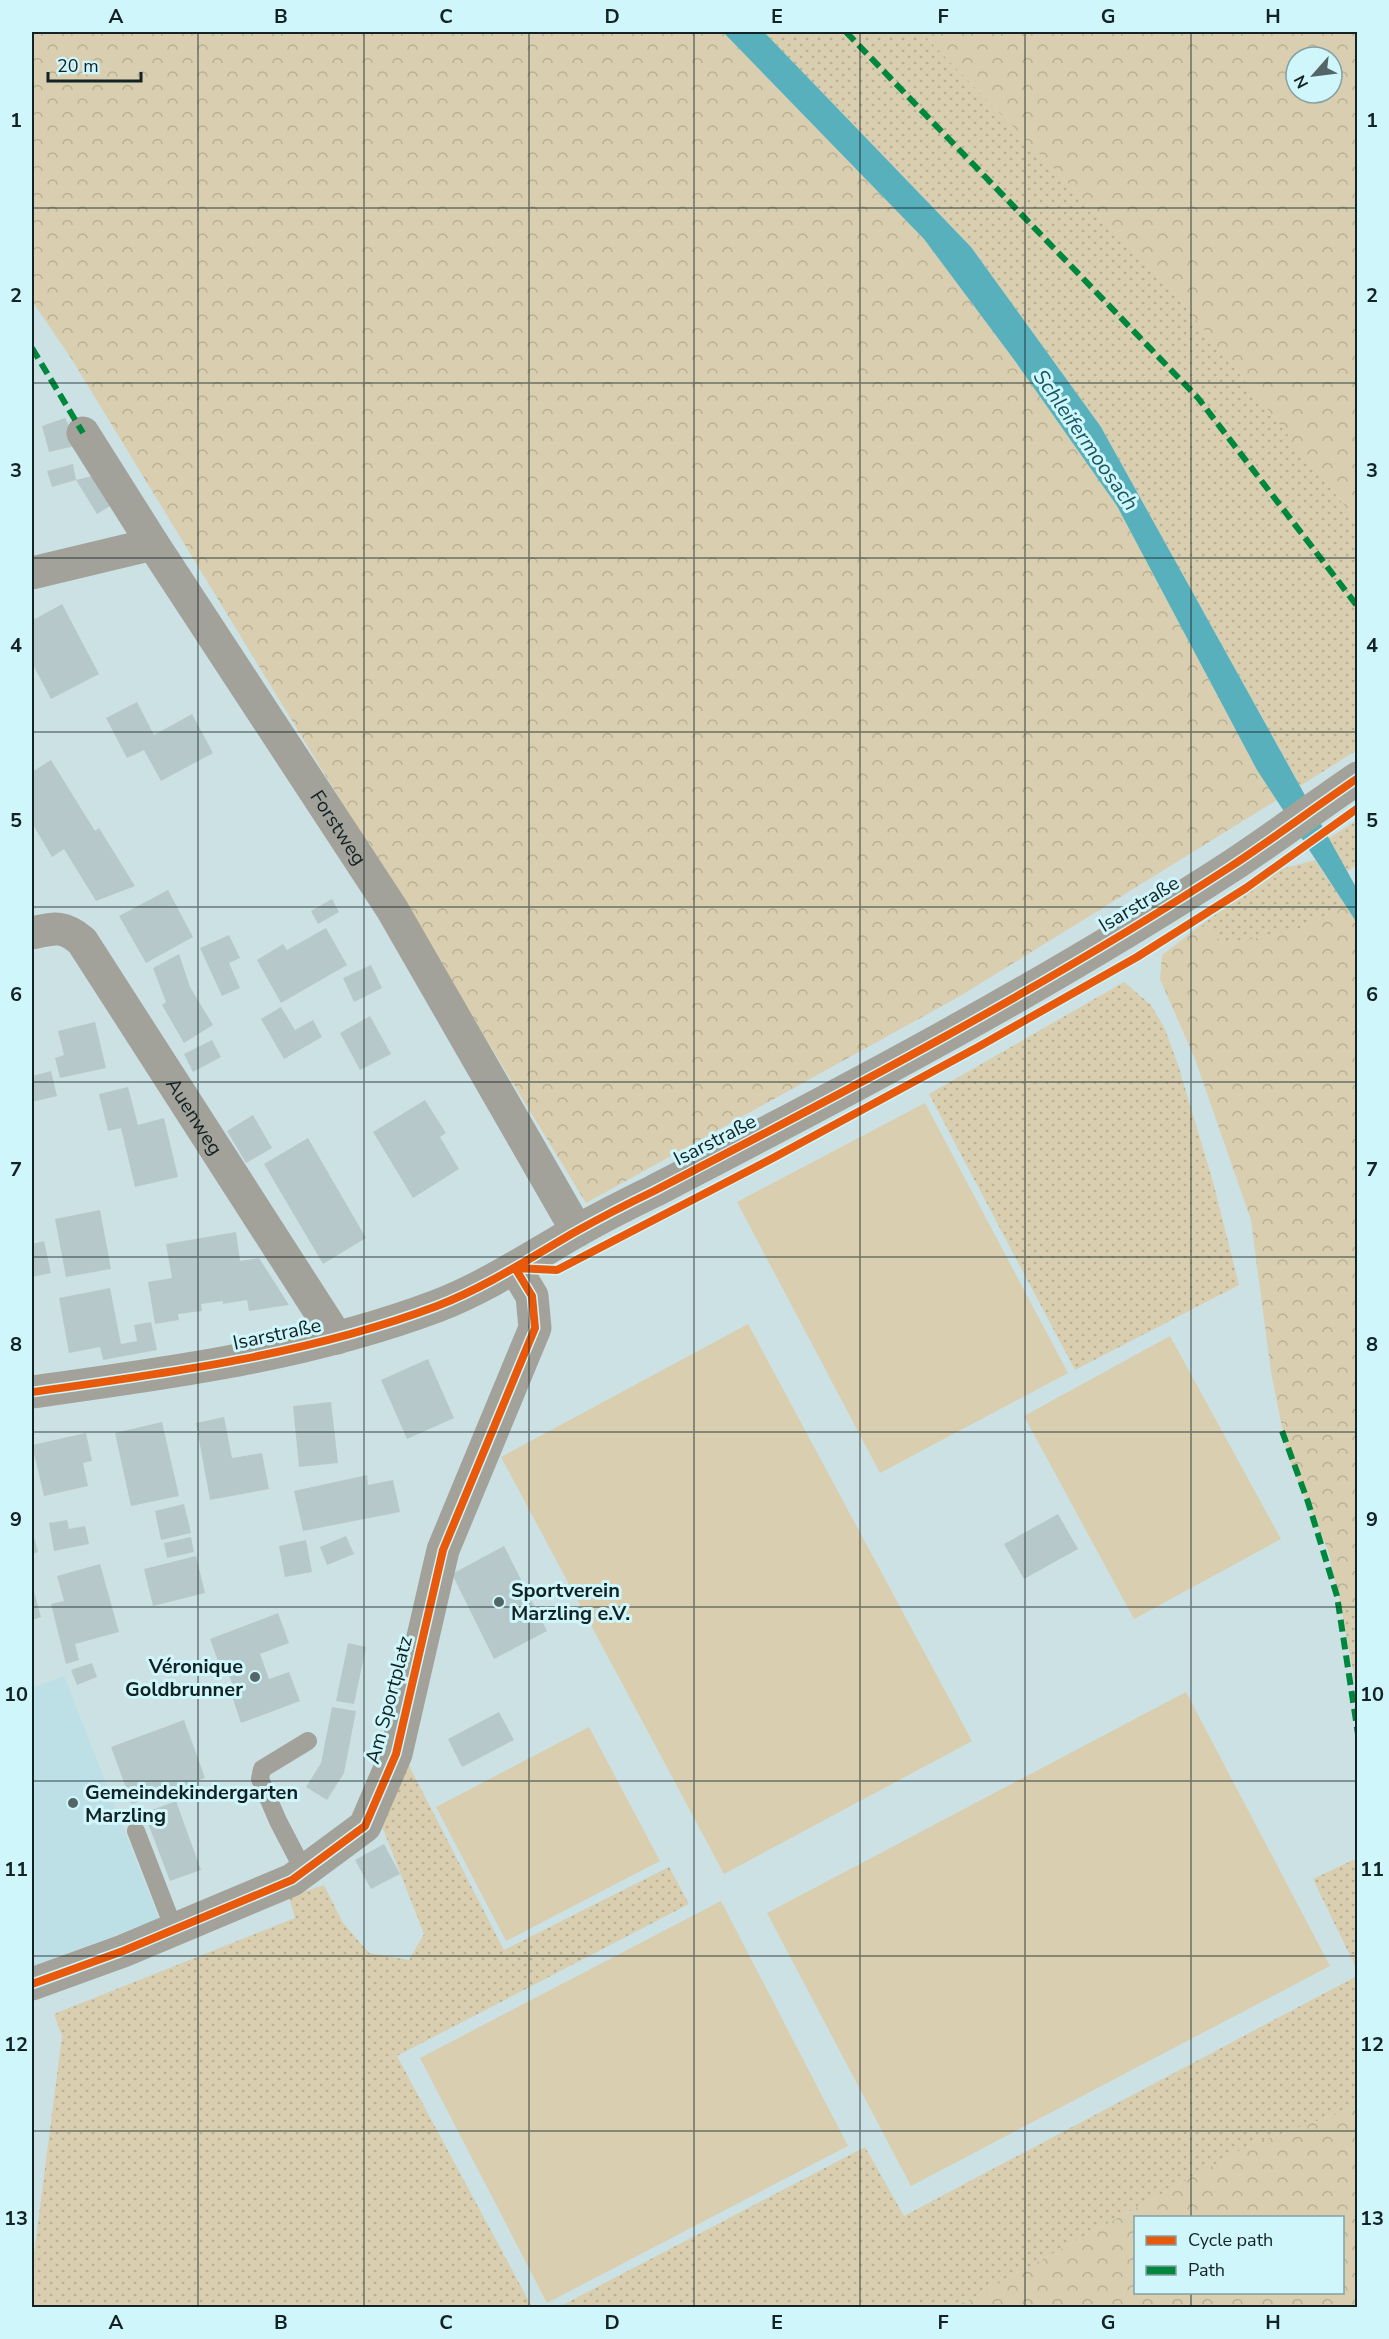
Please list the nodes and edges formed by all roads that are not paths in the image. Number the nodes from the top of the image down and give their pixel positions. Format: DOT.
graph roads {
  1 [pos="83,433"];
  2 [pos="153,544"];
  3 [pos="32,573"];
  4 [pos="1358,778"];
  5 [pos="32,933"];
  6 [pos="578,1231"];
  7 [pos="515,1268"];
  8 [pos="337,1338"];
  9 [pos="32,1392"];
  10 [pos="308,1741"];
  11 [pos="136,1831"];
  12 [pos="304,1871"];
  13 [pos="174,1929"];
  14 [pos="32,1984"];
  1 -- 2 [label="street, Forstweg"];
  2 -- 3 [label="street"];
  2 -- 6 [label="street, Forstweg"];
  4 -- 6 [label="street, Isarstraße"];
  5 -- 8 [label="street, Auenweg"];
  6 -- 7 [label="street, Isarstraße"];
  7 -- 8 [label="street, Isarstraße"];
  7 -- 12 [label="street, Am Sportplatz"];
  8 -- 9 [label="street, Isarstraße"];
  10 -- 12 [label="lane"];
  11 -- 13 [label="lane"];
  12 -- 13 [label="street, Am Sportplatz"];
  13 -- 14 [label="street, Am Sportplatz"];
}
